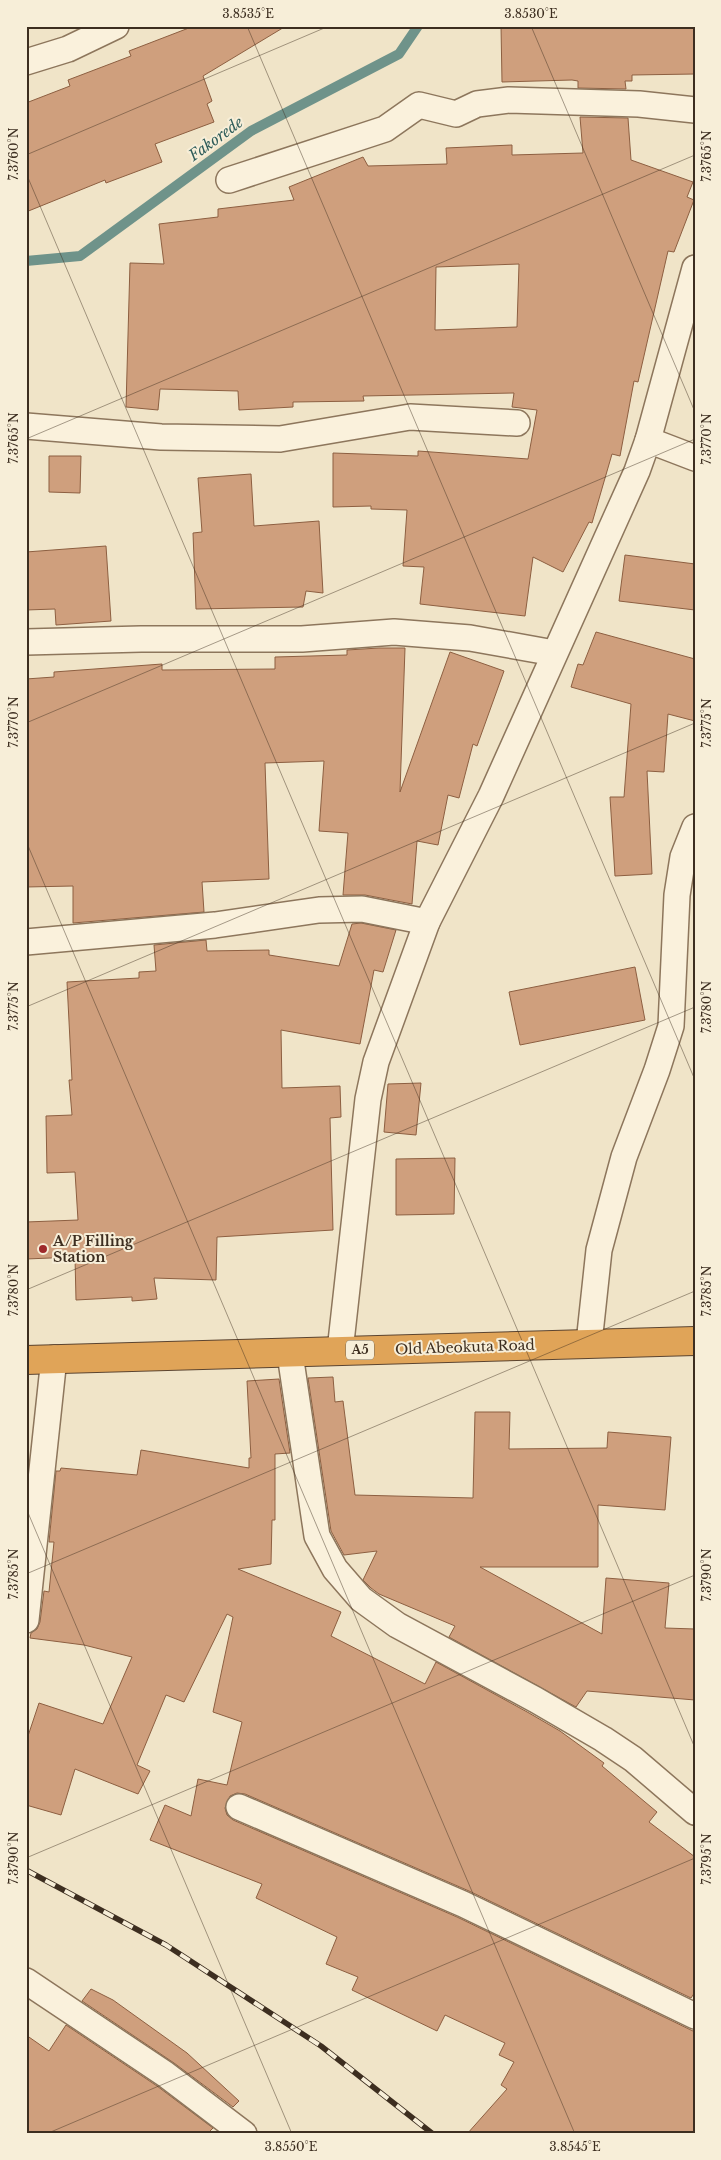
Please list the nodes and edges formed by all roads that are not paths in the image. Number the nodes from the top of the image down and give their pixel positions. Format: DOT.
graph roads {
  1 [pos="116,26"];
  2 [pos="26,62"];
  3 [pos="695,110"];
  4 [pos="229,180"];
  5 [pos="695,268"];
  6 [pos="517,423"];
  7 [pos="26,426"];
  8 [pos="648,440"];
  9 [pos="695,458"];
  10 [pos="26,642"];
  11 [pos="554,653"];
  12 [pos="695,826"];
  13 [pos="427,922"];
  14 [pos="26,942"];
  15 [pos="695,1341"];
  16 [pos="589,1343"];
  17 [pos="340,1350"];
  18 [pos="290,1354"];
  19 [pos="54,1358"];
  20 [pos="26,1360"];
  21 [pos="26,1620"];
  22 [pos="239,1807"];
  23 [pos="695,1812"];
  24 [pos="26,1982"];
  25 [pos="695,2016"];
  26 [pos="244,2134"];
  1 -- 2 [label="street"];
  3 -- 4 [label="street"];
  5 -- 8 [label="street"];
  6 -- 7 [label="street"];
  8 -- 9 [label="street"];
  8 -- 11 [label="street"];
  10 -- 11 [label="street"];
  11 -- 13 [label="street"];
  12 -- 16 [label="street"];
  13 -- 14 [label="street"];
  13 -- 17 [label="street"];
  15 -- 16 [label="highway, Old Abeokuta Road / A5"];
  16 -- 17 [label="highway, Old Abeokuta Road / A5"];
  17 -- 18 [label="highway, Old Abeokuta Road / A5"];
  18 -- 19 [label="highway, Old Abeokuta Road / A5"];
  18 -- 23 [label="street"];
  19 -- 20 [label="highway, Old Abeokuta Road / A5"];
  19 -- 21 [label="street"];
  22 -- 25 [label="street"];
  24 -- 26 [label="street"];
}
